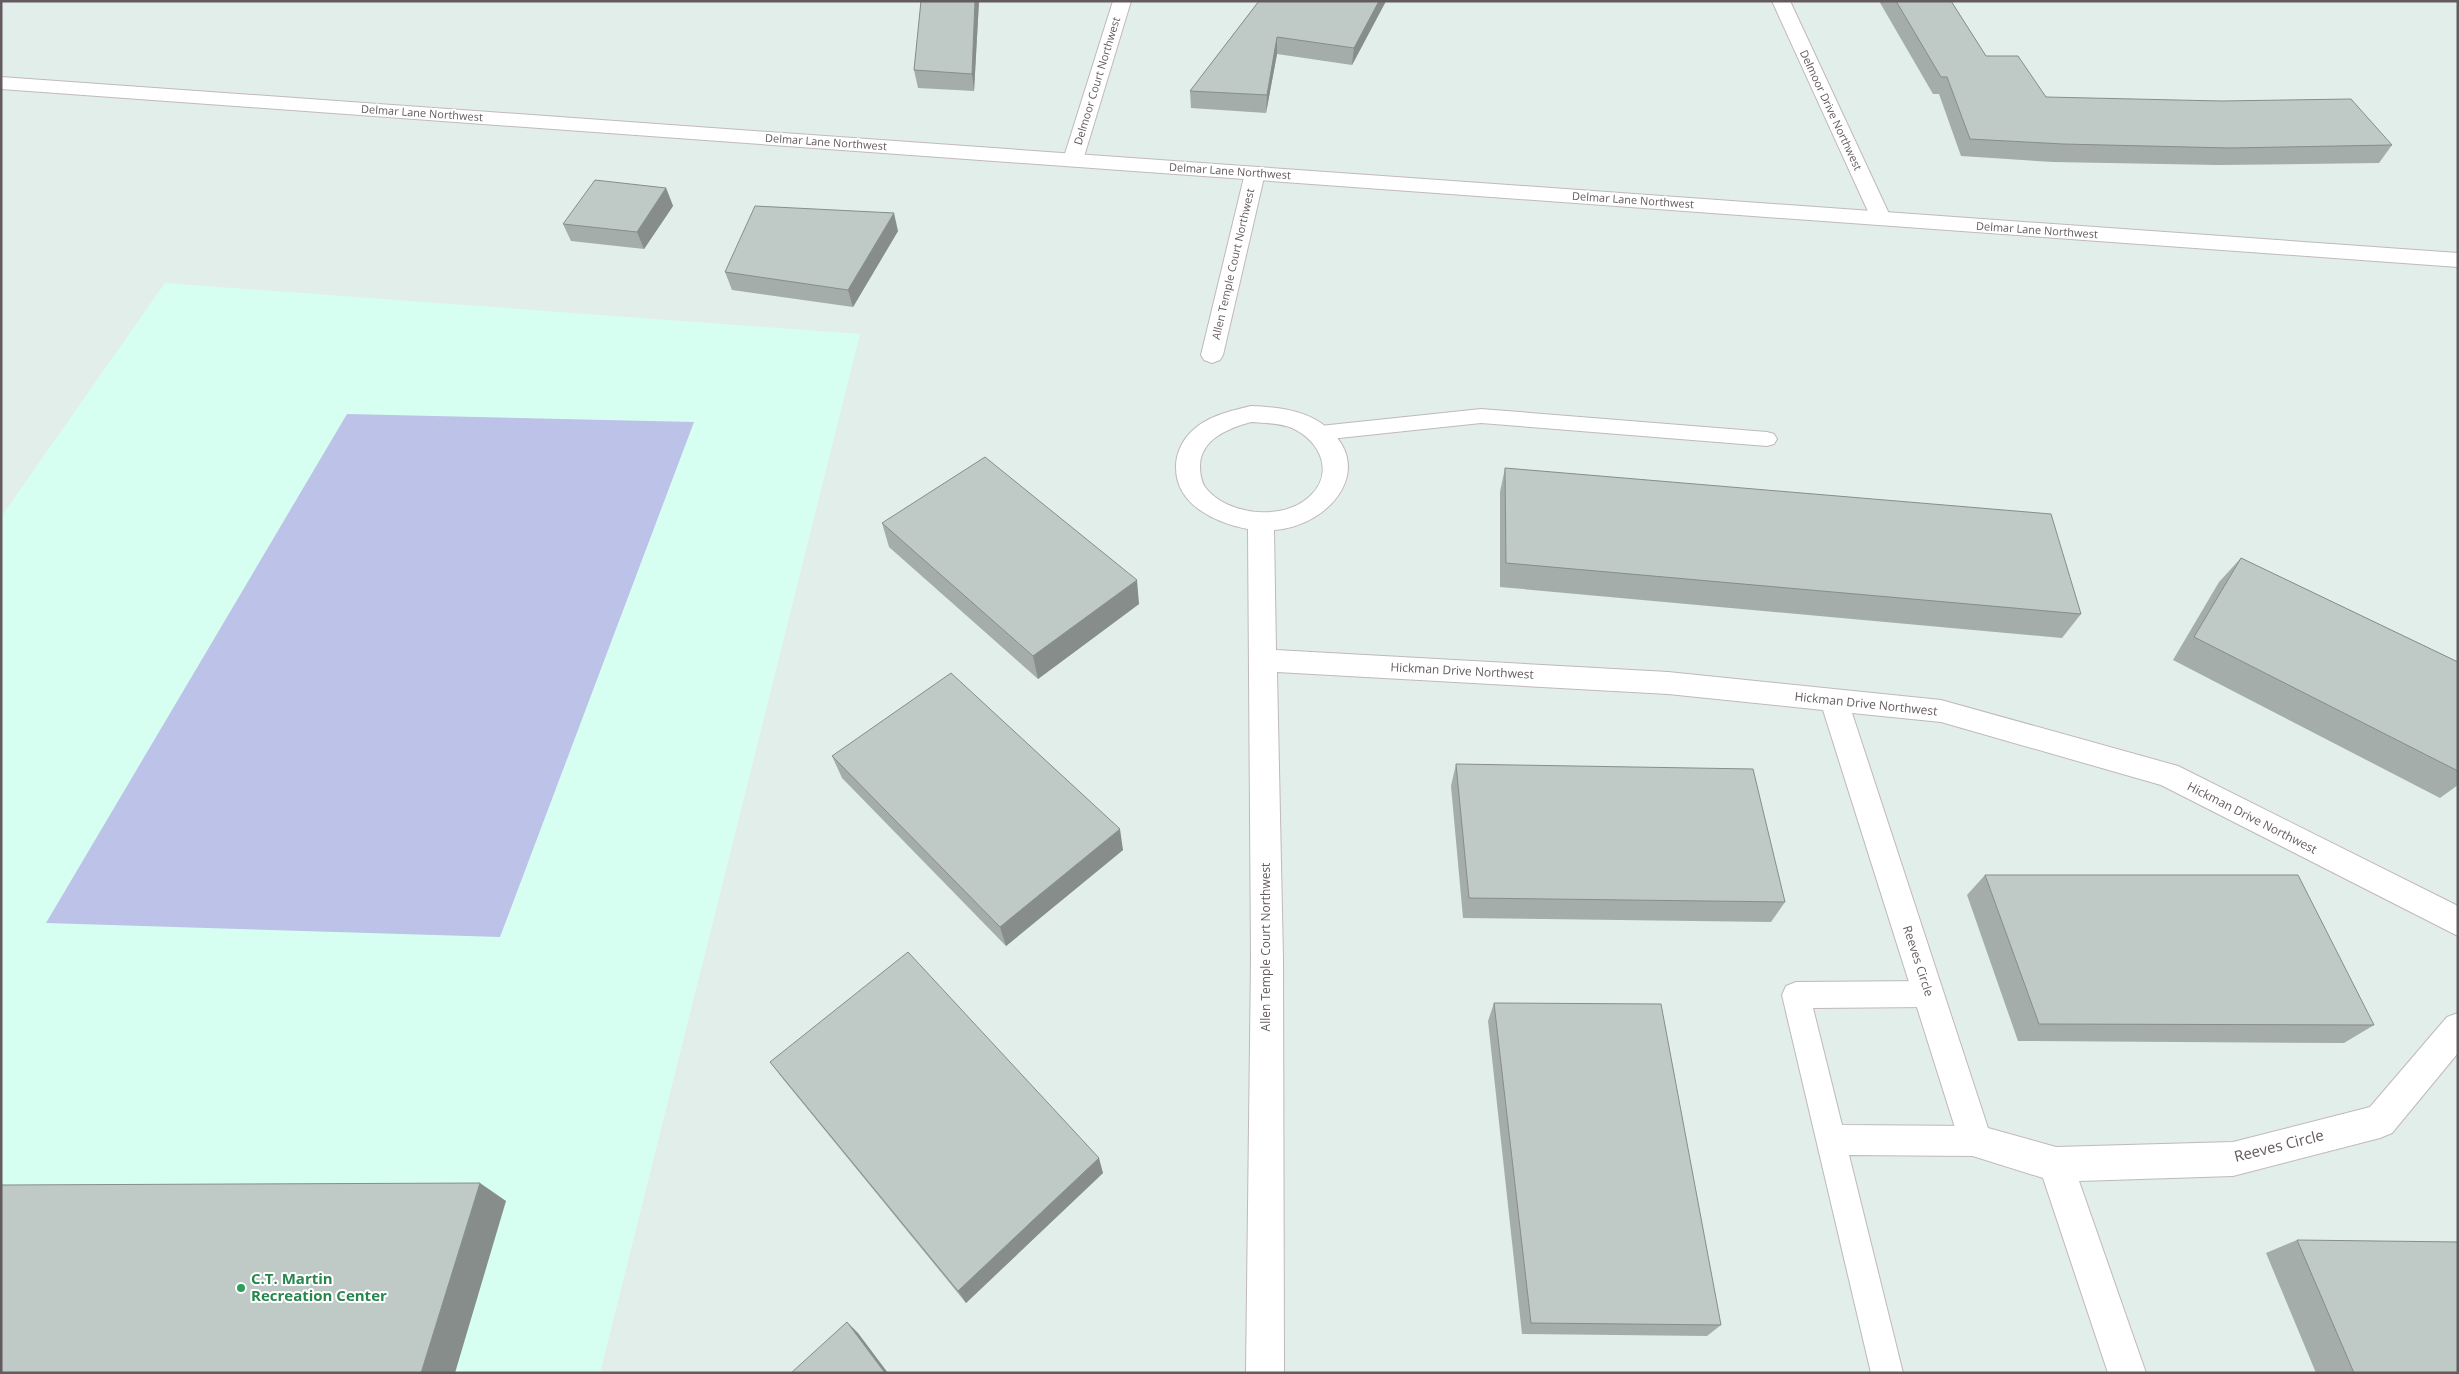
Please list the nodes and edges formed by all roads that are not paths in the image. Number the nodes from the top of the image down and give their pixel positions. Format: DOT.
graph roads {
  1 [pos="1122,1"];
  2 [pos="1781,1"];
  3 [pos="1,82"];
  4 [pos="1072,160"];
  5 [pos="1255,173"];
  6 [pos="1881,218"];
  7 [pos="2458,260"];
  8 [pos="1212,355"];
  9 [pos="1320,433"];
  10 [pos="1767,439"];
  11 [pos="1261,522"];
  12 [pos="1262,660"];
  13 [pos="1834,700"];
  14 [pos="2458,922"];
  15 [pos="1928,994"];
  16 [pos="2458,1028"];
  17 [pos="1832,1140"];
  18 [pos="1975,1142"];
  19 [pos="2056,1164"];
  20 [pos="1265,1373"];
  21 [pos="1887,1373"];
  22 [pos="2126,1373"];
  1 -- 4 [label="street, Delmoor Court Northwest"];
  2 -- 6 [label="street, Delmoor Drive Northwest"];
  3 -- 4 [label="street, Delmar Lane Northwest"];
  4 -- 5 [label="street, Delmar Lane Northwest"];
  5 -- 6 [label="street, Delmar Lane Northwest"];
  5 -- 8 [label="street, Allen Temple Court Northwest"];
  6 -- 7 [label="street, Delmar Lane Northwest"];
  9 -- 10 [label="lane"];
  9 -- 11 [label="street"];
  9 -- 11 [label="street"];
  11 -- 12 [label="street, Allen Temple Court Northwest"];
  12 -- 13 [label="street, Hickman Drive Northwest"];
  12 -- 20 [label="street, Allen Temple Court Northwest"];
  13 -- 14 [label="street, Hickman Drive Northwest"];
  13 -- 15 [label="street, Reeves Circle"];
  15 -- 17 [label="lane"];
  15 -- 18 [label="street, Reeves Circle"];
  16 -- 19 [label="street, Reeves Circle"];
  17 -- 18 [label="lane"];
  17 -- 21 [label="lane"];
  18 -- 19 [label="street, Reeves Circle"];
  19 -- 22 [label="street"];
}
